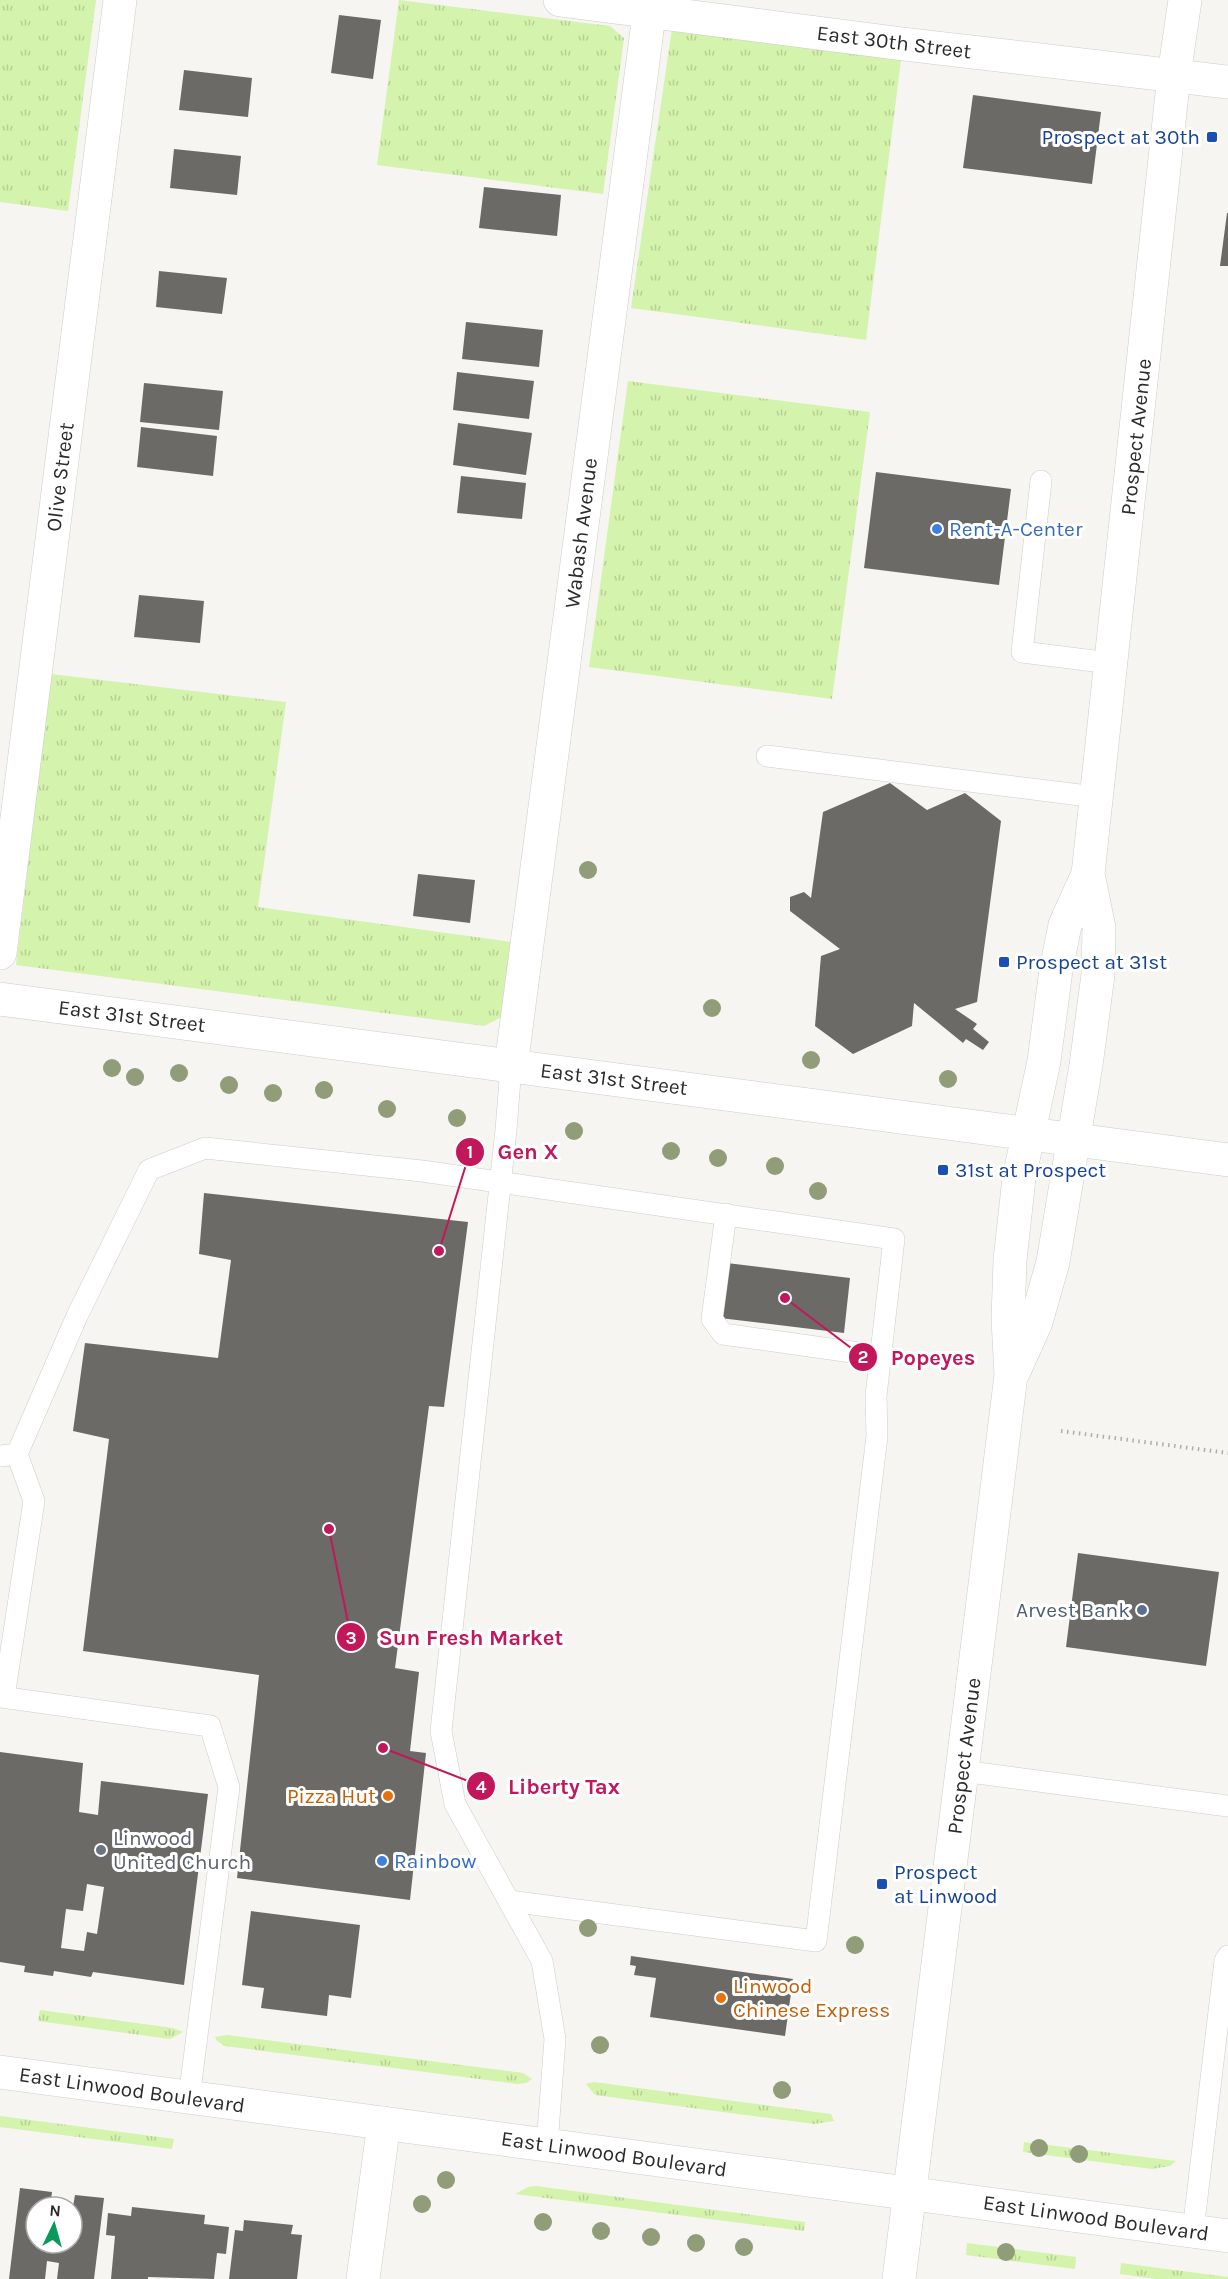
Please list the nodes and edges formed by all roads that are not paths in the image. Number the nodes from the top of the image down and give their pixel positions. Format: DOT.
graph roads {
  1 [pos="120,0"];
  2 [pos="560,0"];
  3 [pos="1185,0"];
  4 [pos="650,6"];
  5 [pos="1174,75"];
  6 [pos="1228,82"];
  7 [pos="1041,481"];
  8 [pos="1110,663"];
  9 [pos="767,756"];
  10 [pos="1096,797"];
  11 [pos="1088,874"];
  12 [pos="0,953"];
  13 [pos="0,999"];
  14 [pos="511,1066"];
  15 [pos="1028,1134"];
  16 [pos="1073,1140"];
  17 [pos="1228,1160"];
  18 [pos="501,1182"];
  19 [pos="726,1214"];
  20 [pos="880,1356"];
  21 [pos="1011,1375"];
  22 [pos="9,1455"];
  23 [pos="2,1697"];
  24 [pos="962,1771"];
  25 [pos="1228,1806"];
  26 [pos="509,1901"];
  27 [pos="1228,1956"];
  28 [pos="0,2072"];
  29 [pos="189,2097"];
  30 [pos="384,2123"];
  31 [pos="547,2145"];
  32 [pos="909,2193"];
  33 [pos="1193,2231"];
  34 [pos="1228,2236"];
  35 [pos="363,2279"];
  36 [pos="899,2279"];
  1 -- 12 [label="main road, Olive Street"];
  2 -- 4 [label="main road, East 30th Street"];
  3 -- 5 [label="main road, Prospect Avenue"];
  4 -- 5 [label="main road, East 30th Street"];
  4 -- 14 [label="main road, Wabash Avenue"];
  5 -- 6 [label="main road, East 30th Street"];
  5 -- 8 [label="main road, Prospect Avenue"];
  7 -- 8 [label="lane"];
  8 -- 10 [label="main road, Prospect Avenue"];
  9 -- 10 [label="lane"];
  10 -- 11 [label="main road, Prospect Avenue"];
  11 -- 15 [label="main road, Prospect Avenue"];
  11 -- 16 [label="main road, Prospect Avenue"];
  13 -- 14 [label="main road, East 31st Street"];
  14 -- 15 [label="main road, East 31st Street"];
  14 -- 18 [label="lane"];
  15 -- 16 [label="main road, East 31st Street"];
  15 -- 21 [label="main road, Prospect Avenue"];
  16 -- 17 [label="main road, East 31st Street"];
  16 -- 21 [label="main road, Prospect Avenue"];
  18 -- 19 [label="lane"];
  18 -- 22 [label="lane"];
  18 -- 26 [label="lane"];
  19 -- 20 [label="lane"];
  19 -- 20 [label="lane"];
  20 -- 26 [label="lane"];
  21 -- 24 [label="main road, Prospect Avenue"];
  22 -- 23 [label="lane"];
  23 -- 29 [label="lane"];
  24 -- 25 [label="lane"];
  24 -- 32 [label="main road, Prospect Avenue"];
  26 -- 31 [label="lane"];
  27 -- 33 [label="lane"];
  28 -- 29 [label="main road, East Linwood Boulevard"];
  29 -- 30 [label="main road, East Linwood Boulevard"];
  30 -- 31 [label="main road, East Linwood Boulevard"];
  30 -- 35 [label="main road"];
  31 -- 32 [label="main road, East Linwood Boulevard"];
  32 -- 33 [label="main road, East Linwood Boulevard"];
  32 -- 36 [label="main road, Prospect Avenue"];
  33 -- 34 [label="main road, East Linwood Boulevard"];
}
